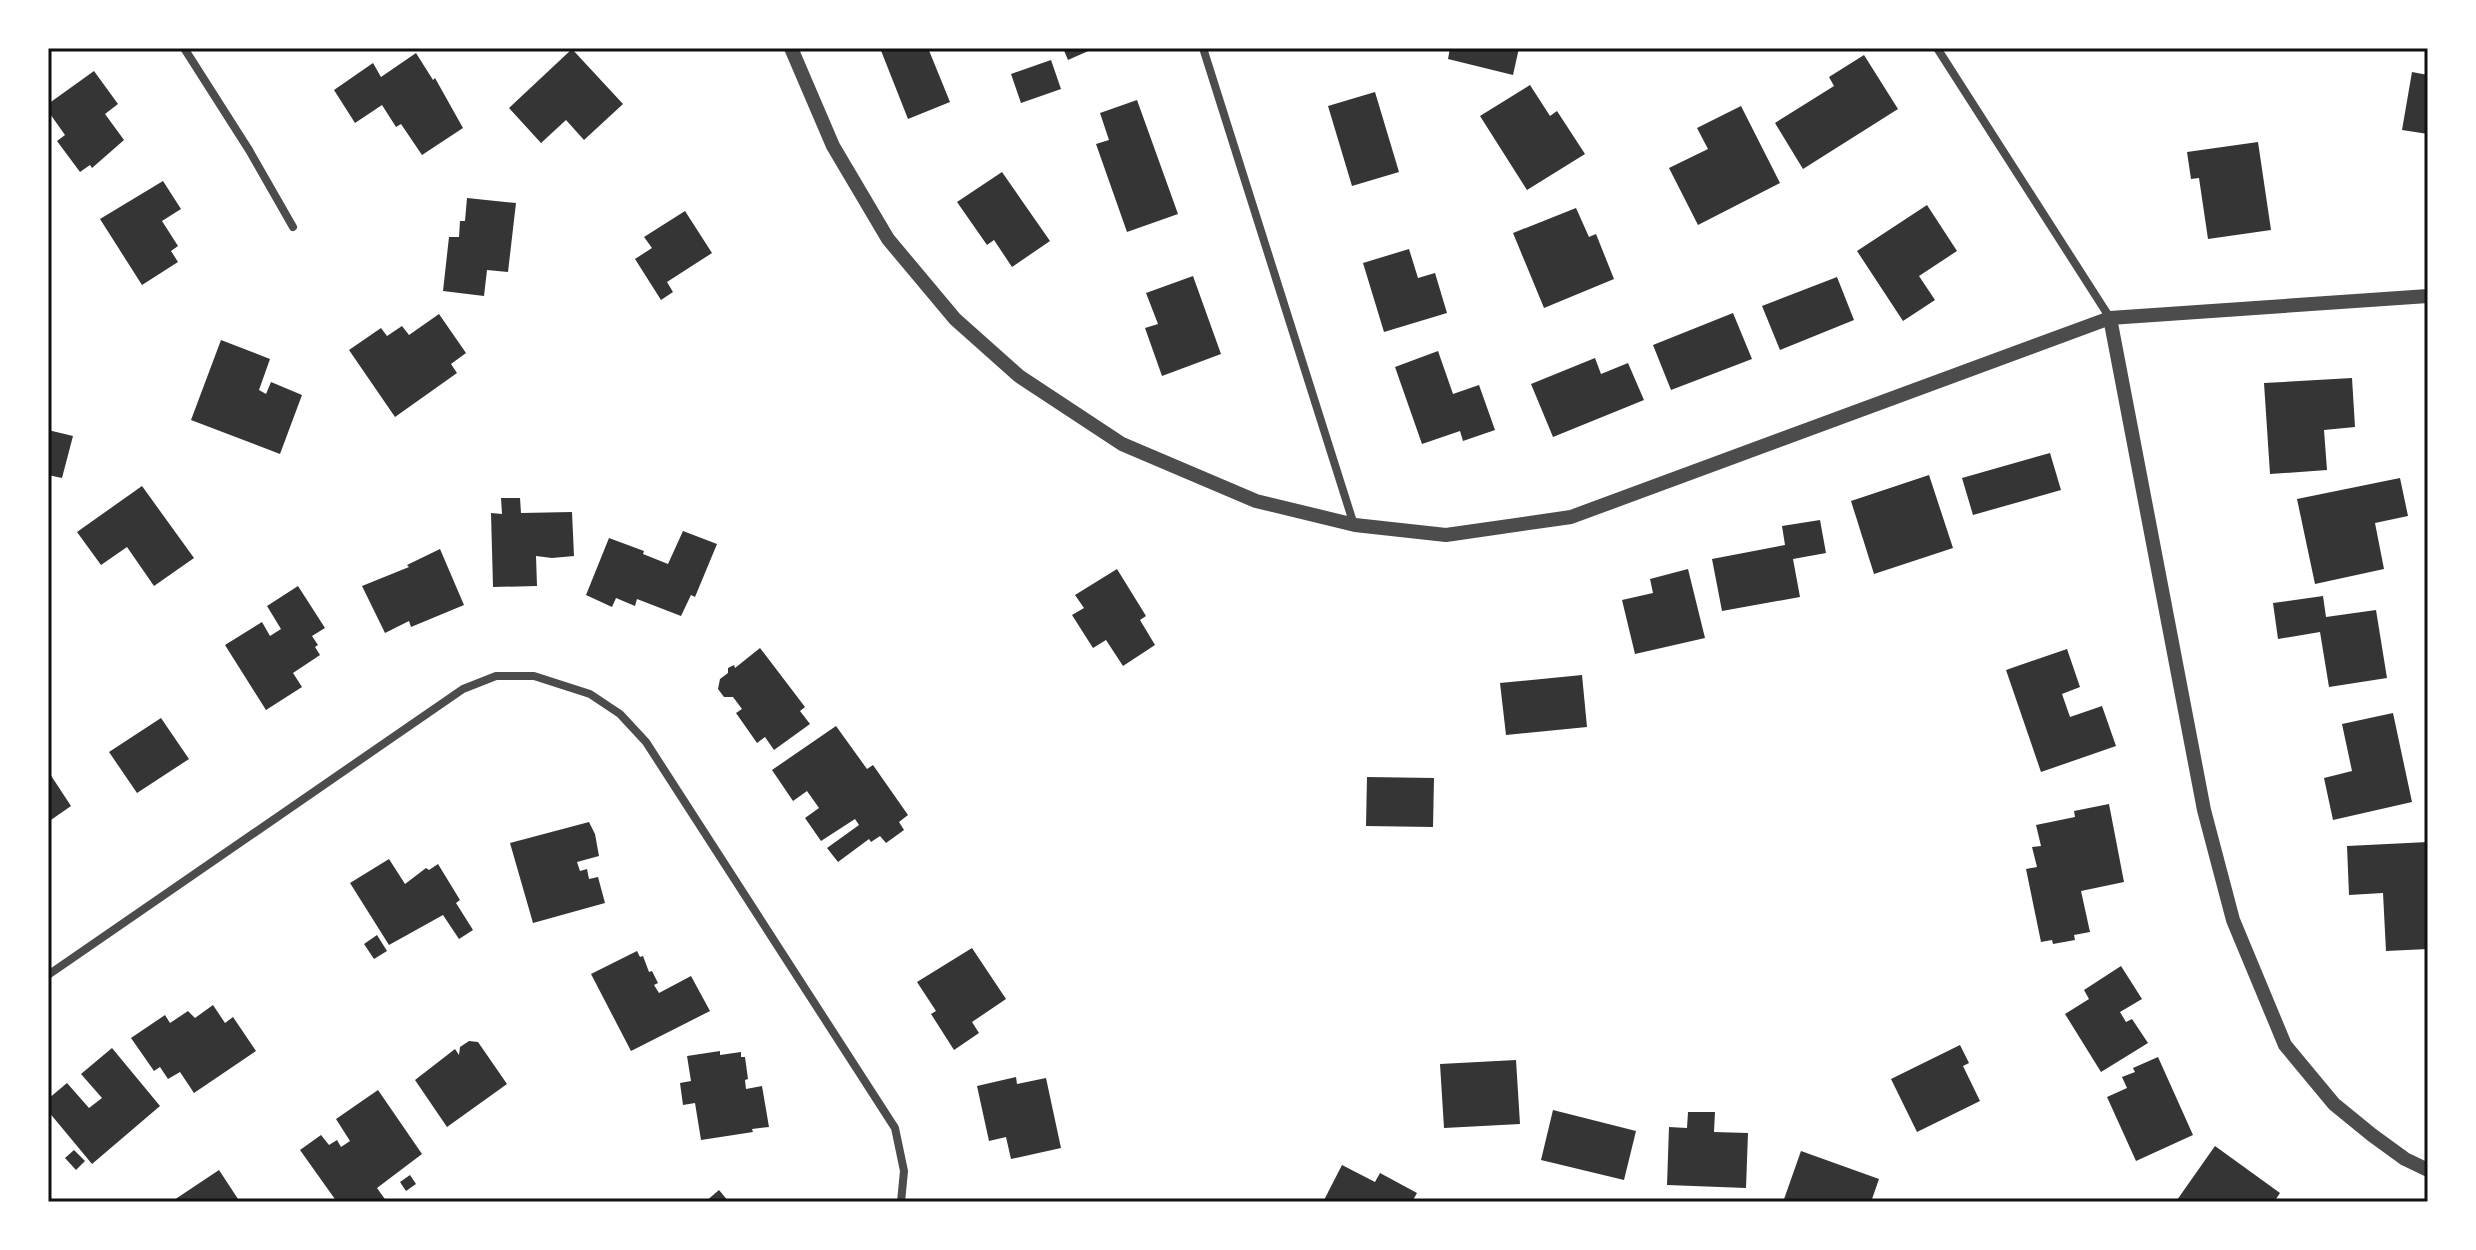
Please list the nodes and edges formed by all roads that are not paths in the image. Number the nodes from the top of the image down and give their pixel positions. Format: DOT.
graph roads {
  1 [pos="184,48"];
  2 [pos="791,48"];
  3 [pos="1203,48"];
  4 [pos="1937,48"];
  5 [pos="293,227"];
  6 [pos="2428,296"];
  7 [pos="2110,318"];
  8 [pos="1355,525"];
  9 [pos="48,975"];
  10 [pos="2428,1170"];
  11 [pos="901,1202"];
  1 -- 5 [label="street"];
  2 -- 8 [label="street"];
  3 -- 8 [label="street"];
  4 -- 7 [label="street"];
  6 -- 7 [label="street"];
  7 -- 8 [label="street"];
  7 -- 10 [label="street"];
  9 -- 11 [label="street"];
}
